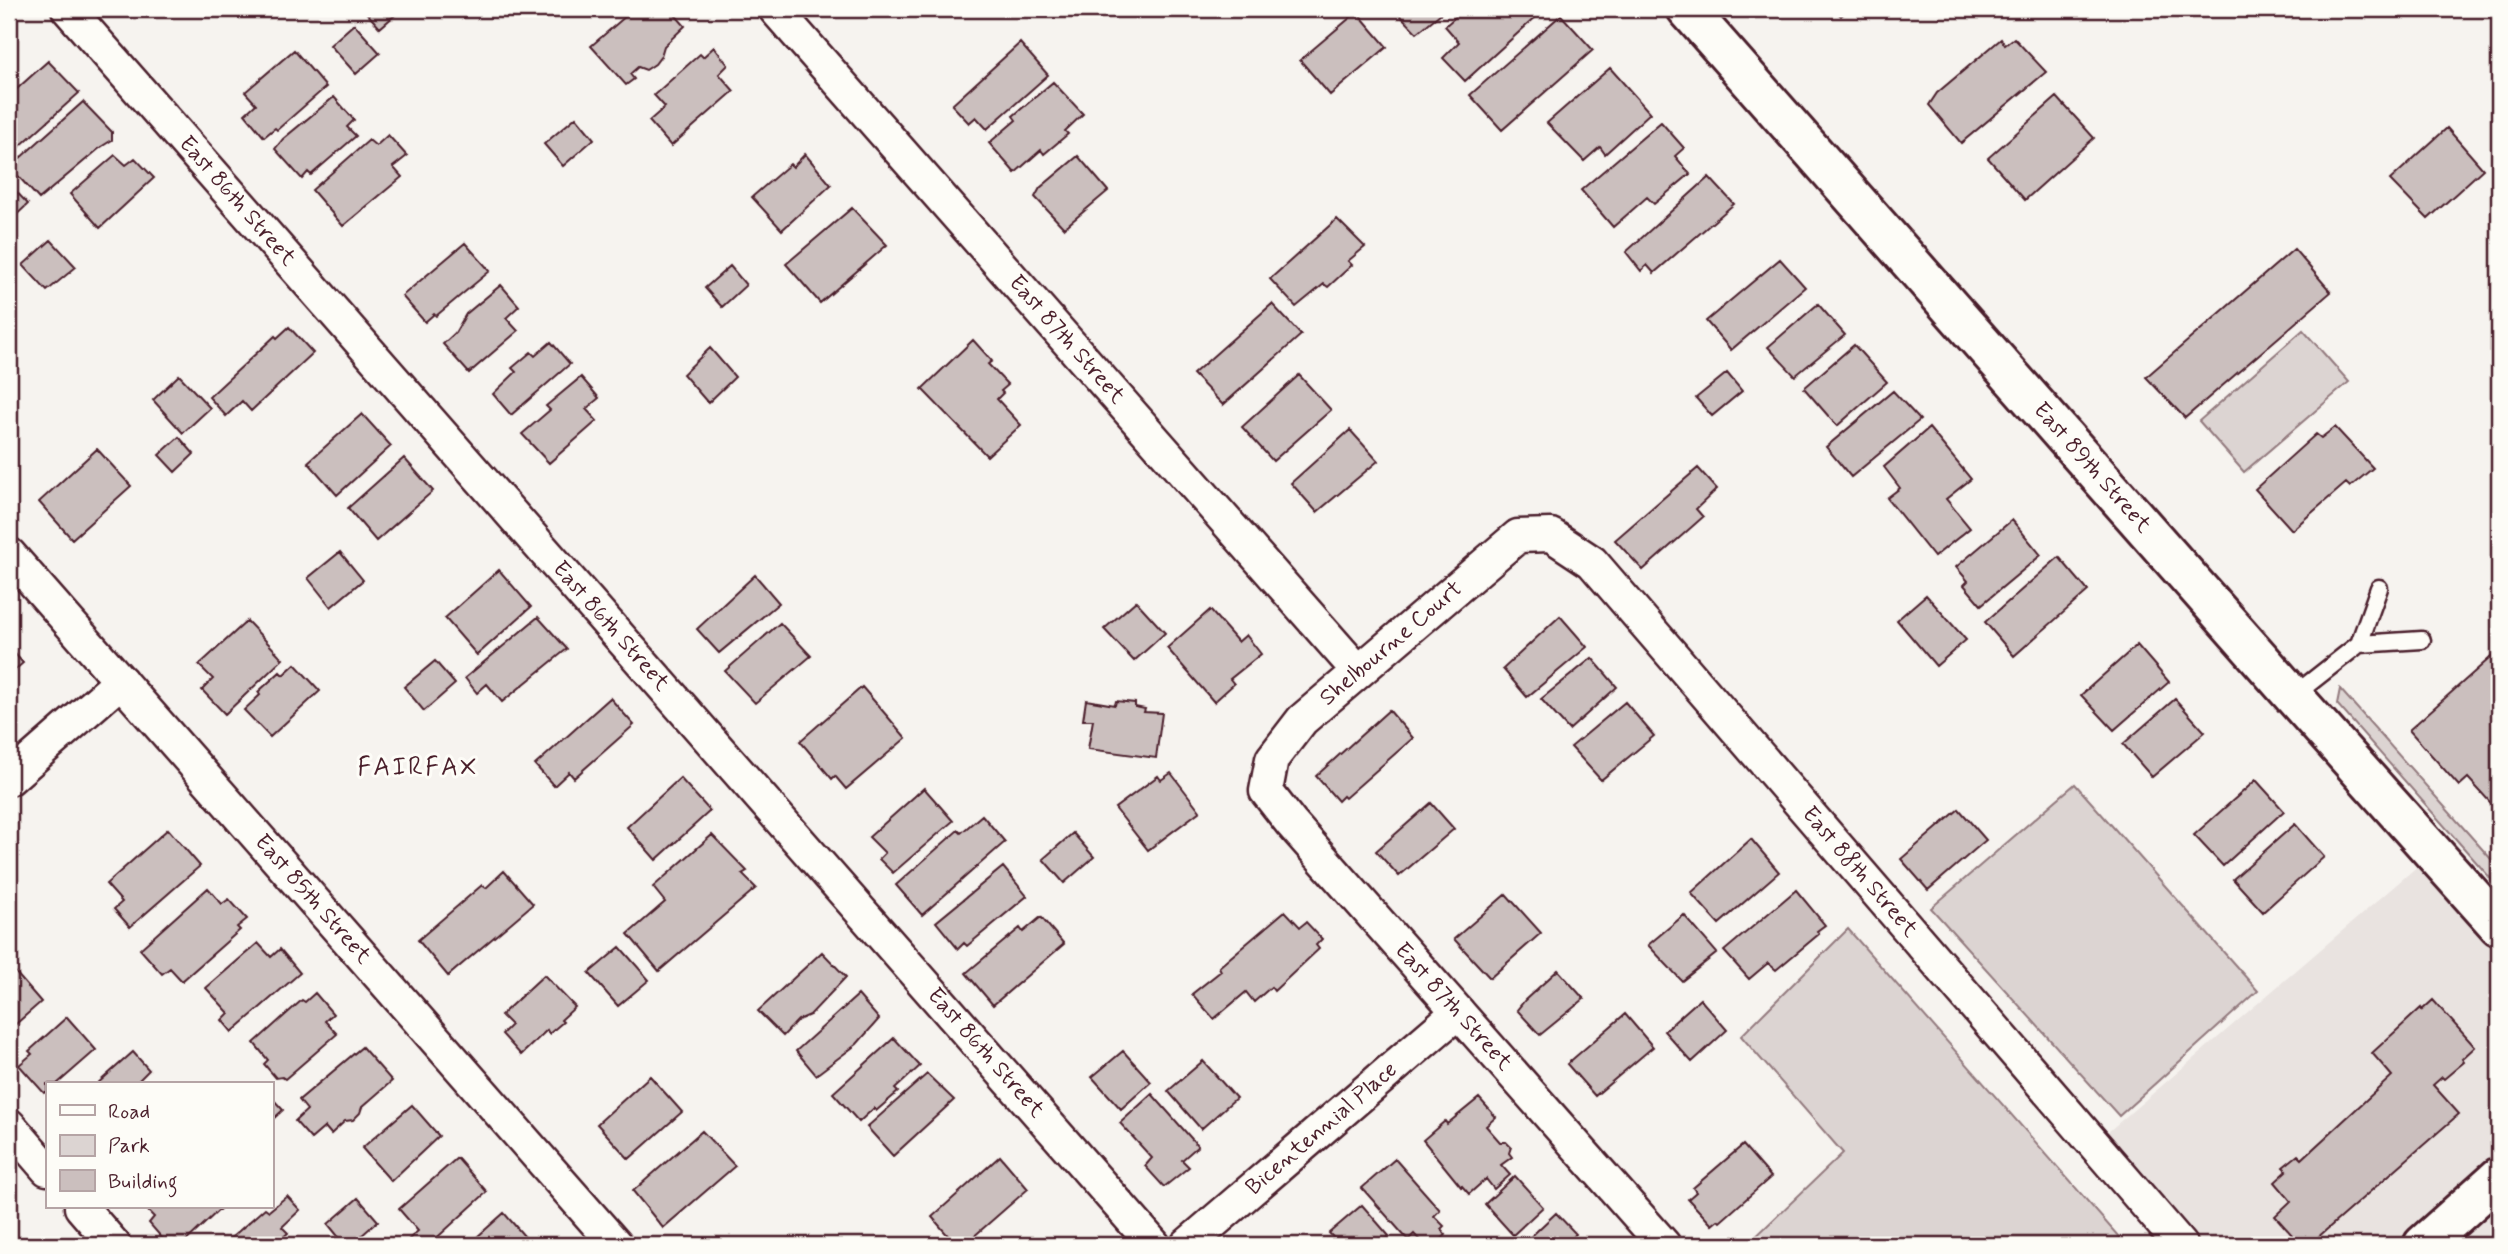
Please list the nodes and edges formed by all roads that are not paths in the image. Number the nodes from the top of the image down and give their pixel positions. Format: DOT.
graph roads {
  1 [pos="68,9"];
  2 [pos="775,9"];
  3 [pos="1687,9"];
  4 [pos="1518,536"];
  5 [pos="9,554"];
  6 [pos="2379,588"];
  7 [pos="2422,640"];
  8 [pos="2359,644"];
  9 [pos="1358,671"];
  10 [pos="121,681"];
  11 [pos="2293,696"];
  12 [pos="1272,759"];
  13 [pos="9,779"];
  14 [pos="2499,926"];
  15 [pos="1458,1012"];
  16 [pos="9,1125"];
  17 [pos="46,1168"];
  18 [pos="2499,1177"];
  19 [pos="81,1208"];
  20 [pos="114,1245"];
  21 [pos="616,1245"];
  22 [pos="1154,1245"];
  23 [pos="1187,1245"];
  24 [pos="1664,1245"];
  25 [pos="2181,1245"];
  26 [pos="2423,1245"];
  1 -- 22 [label="street, East 86th Street"];
  2 -- 9 [label="street, East 87th Street"];
  3 -- 11 [label="street, East 89th Street"];
  4 -- 9 [label="street, Shelbourne Court"];
  4 -- 25 [label="street, East 88th Street"];
  5 -- 10 [label="street, East 85th Street"];
  6 -- 8 [label="lane"];
  7 -- 8 [label="lane"];
  8 -- 11 [label="lane"];
  9 -- 12 [label="street, Shelbourne Court"];
  10 -- 13 [label="street"];
  10 -- 21 [label="street, East 85th Street"];
  11 -- 14 [label="street, East 89th Street"];
  12 -- 15 [label="street, East 87th Street"];
  15 -- 23 [label="street, Bicentennial Place"];
  15 -- 24 [label="street, East 87th Street"];
  16 -- 17 [label="street"];
  18 -- 26 [label="street"];
  19 -- 20 [label="street"];
}
